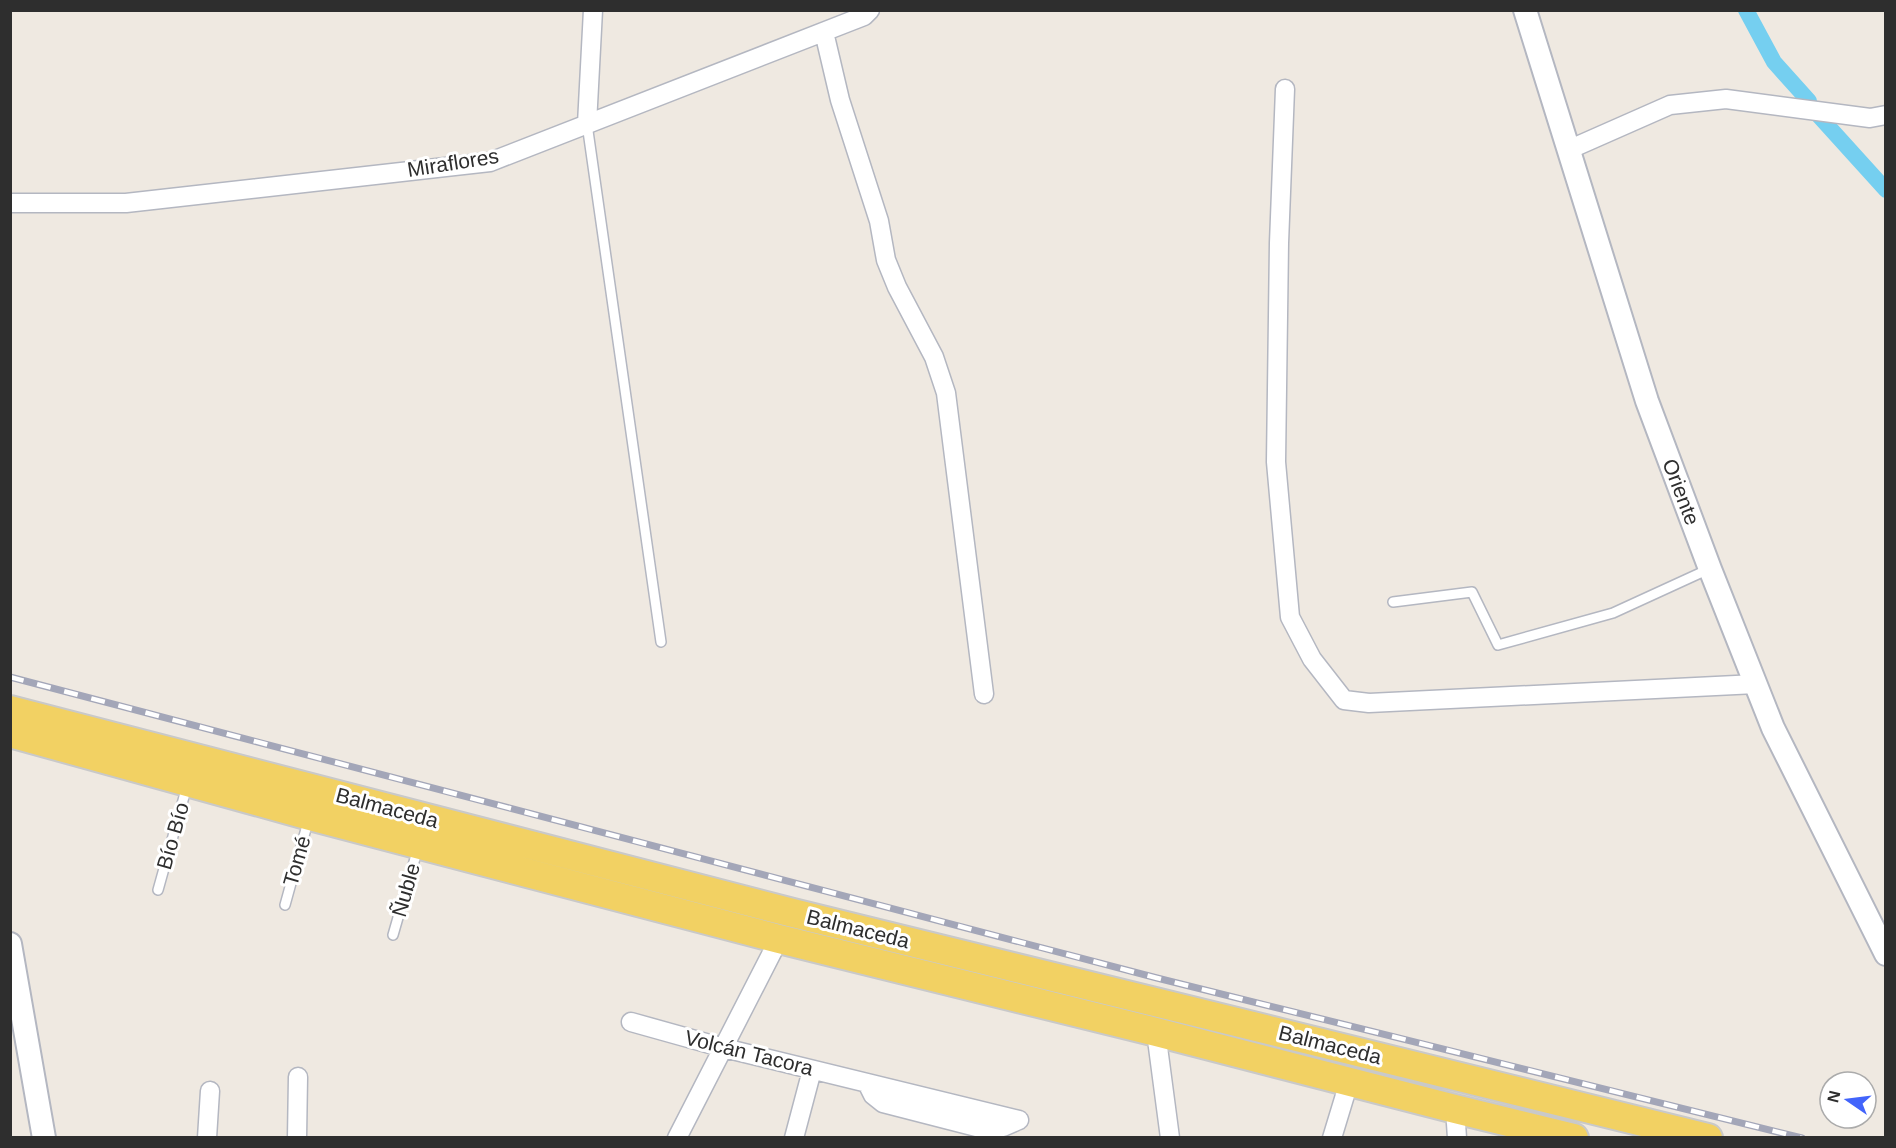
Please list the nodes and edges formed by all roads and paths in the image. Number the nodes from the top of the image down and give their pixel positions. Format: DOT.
graph roads {
  1 [pos="593,10"];
  2 [pos="870,10"];
  3 [pos="1525,10"];
  4 [pos="824,32"];
  5 [pos="1285,89"];
  6 [pos="1886,115"];
  7 [pos="587,124"];
  8 [pos="1568,150"];
  9 [pos="10,203"];
  10 [pos="1710,569"];
  11 [pos="1394,602"];
  12 [pos="661,642"];
  13 [pos="1756,684"];
  14 [pos="984,694"];
  15 [pos="10,710"];
  16 [pos="10,733"];
  17 [pos="188,783"];
  18 [pos="310,816"];
  19 [pos="419,845"];
  20 [pos="158,890"];
  21 [pos="285,905"];
  22 [pos="393,934"];
  23 [pos="779,939"];
  24 [pos="10,944"];
  25 [pos="1886,954"];
  26 [pos="631,1022"];
  27 [pos="1156,1032"];
  28 [pos="724,1048"];
  29 [pos="812,1070"];
  30 [pos="298,1077"];
  31 [pos="1349,1082"];
  32 [pos="867,1083"];
  33 [pos="210,1091"];
  34 [pos="1455,1110"];
  35 [pos="44,1137"];
  36 [pos="207,1137"];
  37 [pos="297,1137"];
  38 [pos="677,1137"];
  39 [pos="794,1137"];
  40 [pos="1170,1137"];
  41 [pos="1332,1137"];
  42 [pos="1457,1137"];
  43 [pos="1569,1137"];
  44 [pos="1708,1137"];
  1 -- 7 [label="street"];
  2 -- 4 [label="street, Miraflores"];
  3 -- 8 [label="street, Oriente"];
  4 -- 7 [label="street, Miraflores"];
  4 -- 14 [label="street"];
  5 -- 13 [label="street"];
  6 -- 8 [label="street"];
  7 -- 9 [label="street, Miraflores"];
  7 -- 12 [label="lane"];
  8 -- 10 [label="street, Oriente"];
  10 -- 11 [label="lane"];
  10 -- 13 [label="street, Oriente"];
  13 -- 25 [label="street, Oriente"];
  15 -- 44 [label="main road, Balmaceda"];
  16 -- 17 [label="main road, Balmaceda"];
  17 -- 18 [label="main road, Balmaceda"];
  17 -- 20 [label="lane, Bío Bío"];
  18 -- 19 [label="main road, Balmaceda"];
  18 -- 21 [label="lane, Tomé"];
  19 -- 22 [label="lane, Ñuble"];
  19 -- 23 [label="main road, Balmaceda"];
  23 -- 27 [label="main road, Balmaceda"];
  23 -- 28 [label="street"];
  24 -- 35 [label="street"];
  26 -- 28 [label="street, Volcán Tacora"];
  27 -- 31 [label="main road, Balmaceda"];
  27 -- 40 [label="street"];
  28 -- 29 [label="street, Volcán Tacora"];
  28 -- 38 [label="street"];
  29 -- 32 [label="street, Volcán Tacora"];
  29 -- 39 [label="street"];
  30 -- 37 [label="street"];
  31 -- 34 [label="main road, Balmaceda"];
  31 -- 41 [label="street"];
  32 -- 32 [label="street, Volcán Tacora"];
  33 -- 36 [label="street"];
  34 -- 42 [label="street"];
  34 -- 43 [label="main road, Balmaceda"];
}
